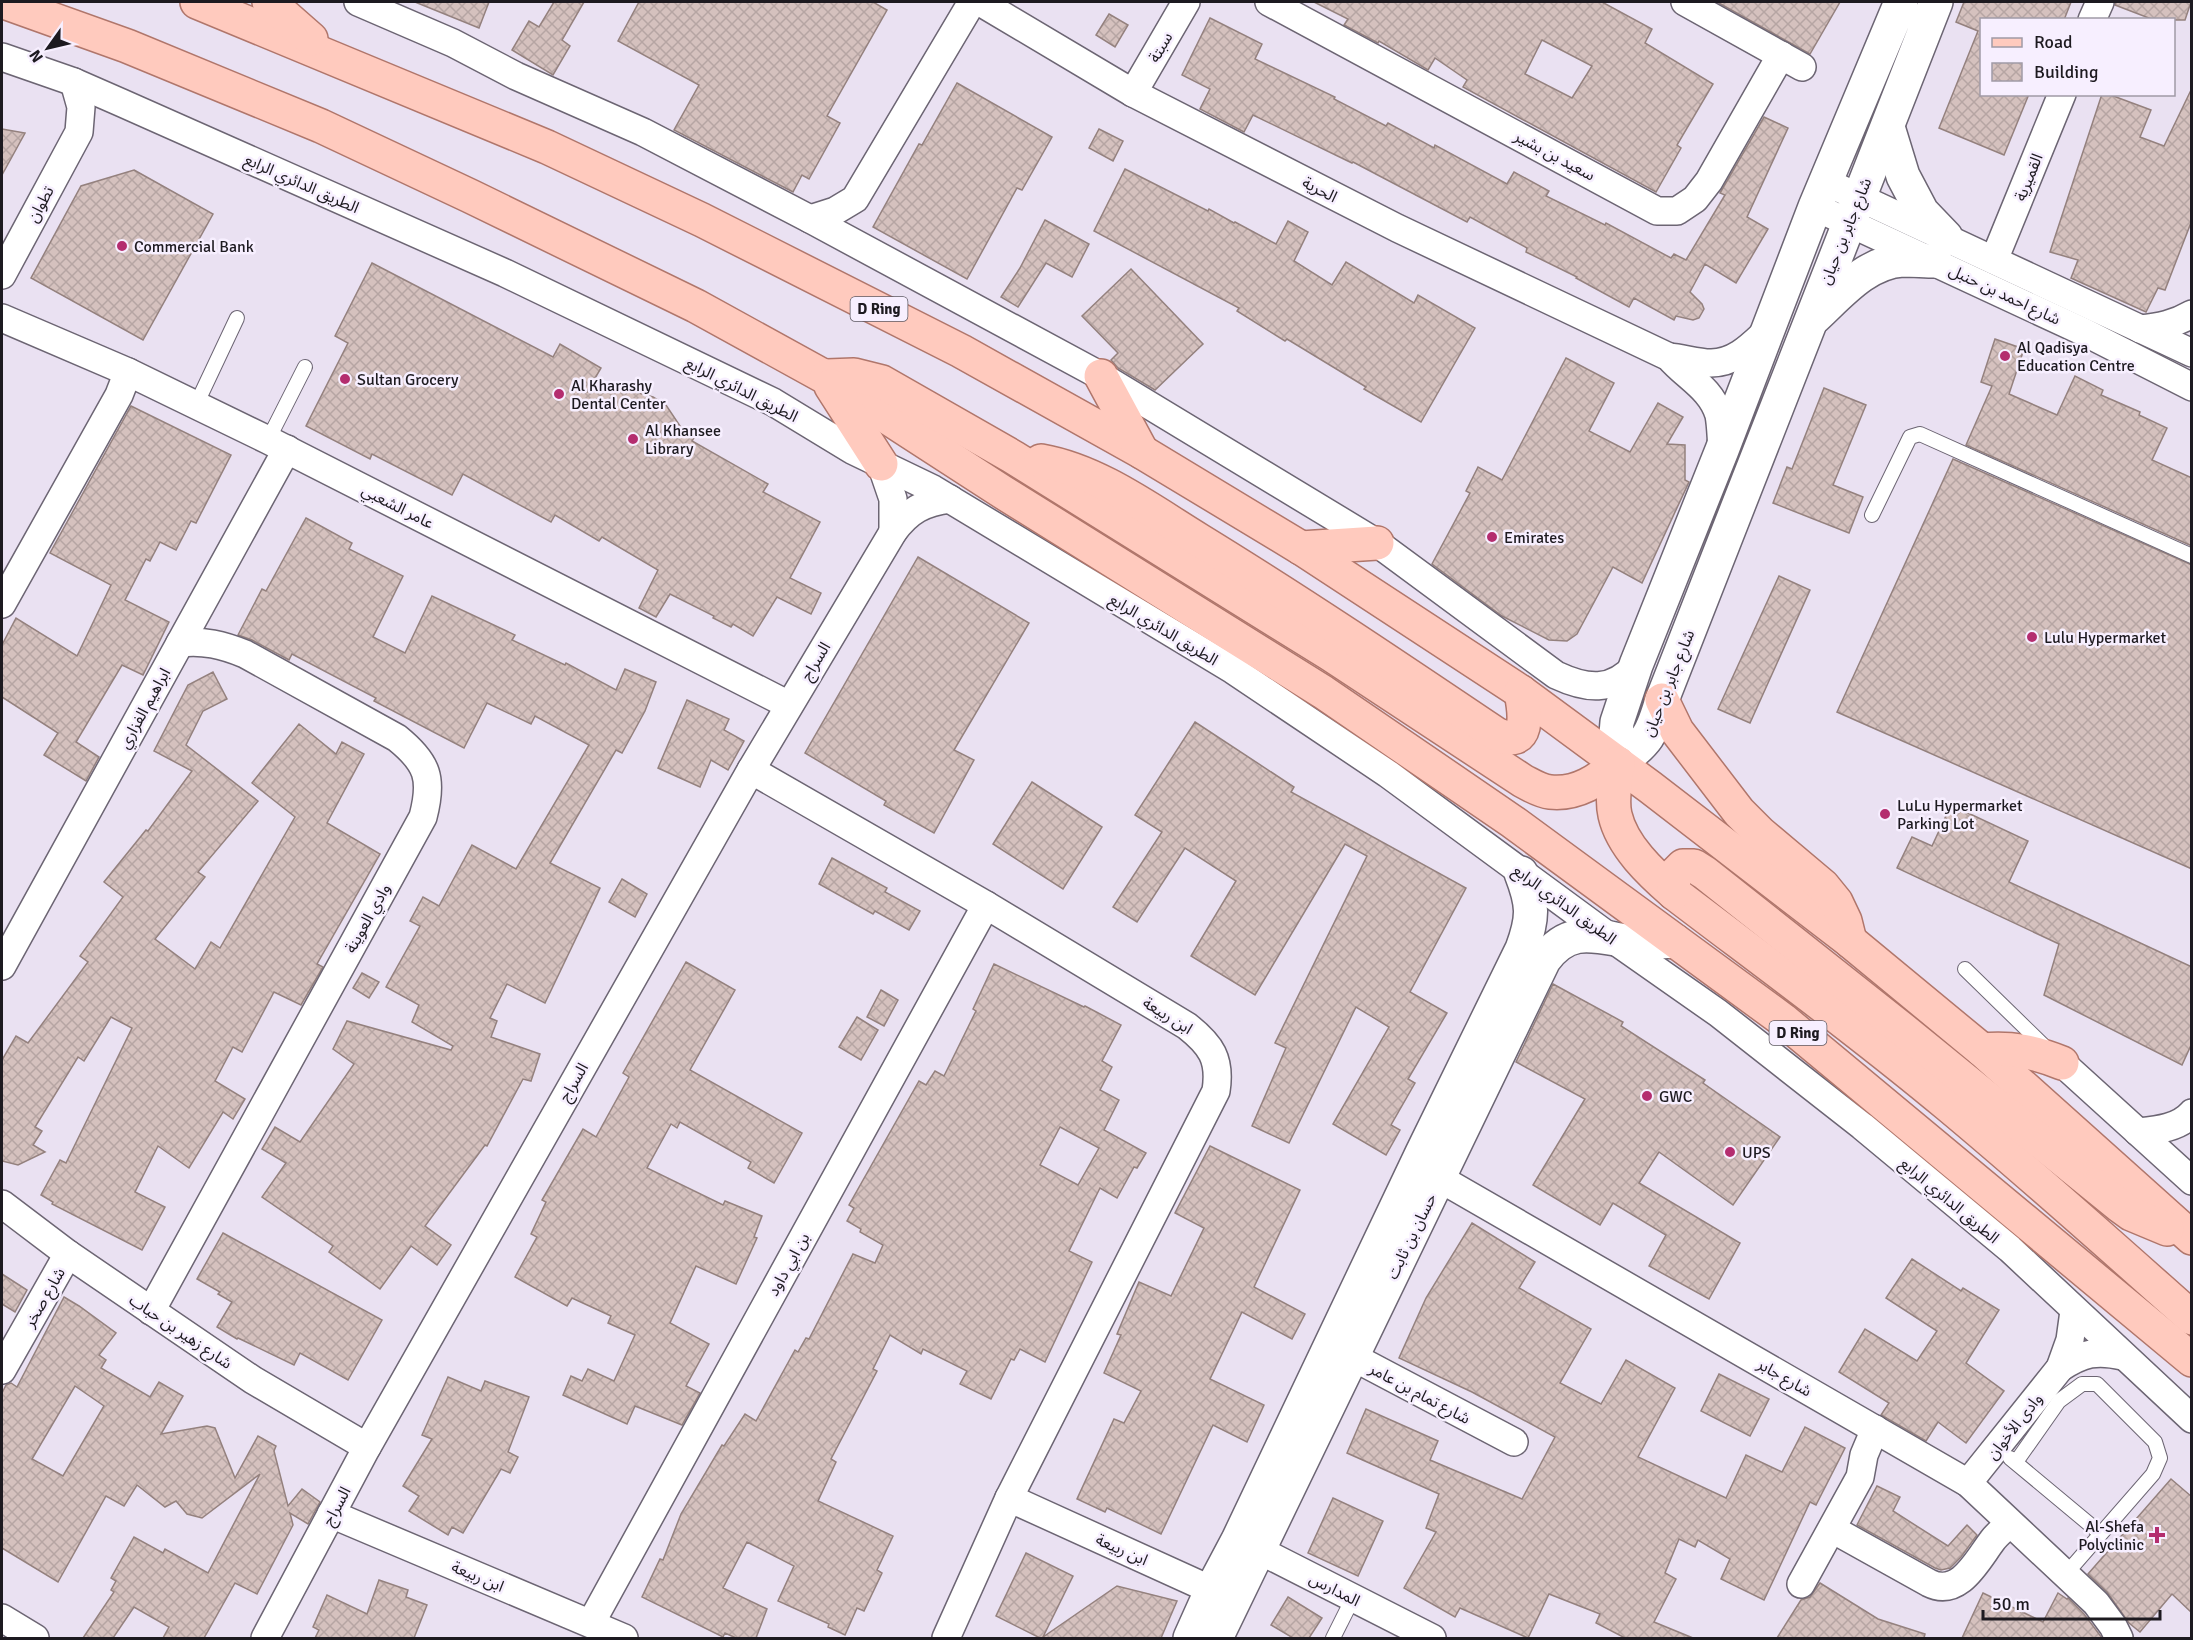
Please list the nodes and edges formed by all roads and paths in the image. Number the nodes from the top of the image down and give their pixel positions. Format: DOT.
graph roads {
  1 [pos="4,2"];
  2 [pos="197,2"];
  3 [pos="268,2"];
  4 [pos="358,2"];
  5 [pos="972,2"];
  6 [pos="980,2"];
  7 [pos="1186,2"];
  8 [pos="1269,2"];
  9 [pos="1685,2"];
  10 [pos="1901,2"];
  11 [pos="1936,2"];
  12 [pos="2100,2"];
  13 [pos="2093,18"];
  14 [pos="331,55"];
  15 [pos="2,57"];
  16 [pos="74,82"];
  17 [pos="1134,93"];
  18 [pos="2061,96"];
  19 [pos="122,103"];
  20 [pos="1888,127"];
  21 [pos="79,132"];
  22 [pos="1820,194"];
  23 [pos="855,199"];
  24 [pos="1854,209"];
  25 [pos="810,219"];
  26 [pos="863,247"];
  27 [pos="1941,249"];
  28 [pos="1994,260"];
  29 [pos="2,275"];
  30 [pos="2192,314"];
  31 [pos="2,318"];
  32 [pos="237,318"];
  33 [pos="1809,322"];
  34 [pos="2140,329"];
  35 [pos="1767,331"];
  36 [pos="2192,353"];
  37 [pos="1669,357"];
  38 [pos="305,367"];
  39 [pos="128,372"];
  40 [pos="1101,376"];
  41 [pos="825,377"];
  42 [pos="2192,387"];
  43 [pos="196,405"];
  44 [pos="278,445"];
  45 [pos="1722,450"];
  46 [pos="1142,452"];
  47 [pos="1013,457"];
  48 [pos="881,464"];
  49 [pos="950,499"];
  50 [pos="1872,515"];
  51 [pos="893,532"];
  52 [pos="1377,543"];
  53 [pos="1301,548"];
  54 [pos="2192,556"];
  55 [pos="2,604"];
  56 [pos="180,643"];
  57 [pos="1636,665"];
  58 [pos="1521,692"];
  59 [pos="1662,700"];
  60 [pos="789,705"];
  61 [pos="1618,763"];
  62 [pos="751,770"];
  63 [pos="1521,873"];
  64 [pos="1674,893"];
  65 [pos="986,905"];
  66 [pos="1611,938"];
  67 [pos="1675,941"];
  68 [pos="1850,941"];
  69 [pos="2,966"];
  70 [pos="1965,969"];
  71 [pos="1982,1050"];
  72 [pos="2062,1063"];
  73 [pos="2188,1117"];
  74 [pos="2138,1132"];
  75 [pos="1430,1166"];
  76 [pos="2192,1179"];
  77 [pos="2,1204"];
  78 [pos="2191,1238"];
  79 [pos="68,1254"];
  80 [pos="151,1311"];
  81 [pos="2074,1311"];
  82 [pos="2192,1318"];
  83 [pos="1345,1345"];
  84 [pos="2123,1356"];
  85 [pos="2192,1360"];
  86 [pos="2060,1368"];
  87 [pos="2,1370"];
  88 [pos="2192,1419"];
  89 [pos="1884,1434"];
  90 [pos="1514,1442"];
  91 [pos="367,1447"];
  92 [pos="2007,1455"];
  93 [pos="1968,1483"];
  94 [pos="1009,1498"];
  95 [pos="331,1514"];
  96 [pos="2013,1528"];
  97 [pos="1832,1529"];
  98 [pos="2100,1533"];
  99 [pos="1248,1545"];
  100 [pos="2065,1575"];
  101 [pos="1801,1584"];
  102 [pos="1223,1594"];
  103 [pos="1353,1598"];
  104 [pos="2,1617"];
  105 [pos="591,1623"];
  106 [pos="35,1638"];
  107 [pos="265,1638"];
  108 [pos="624,1638"];
  109 [pos="946,1638"];
  110 [pos="1191,1638"];
  111 [pos="1216,1638"];
  112 [pos="1333,1638"];
  113 [pos="1432,1638"];
  114 [pos="2120,1638"];
  1 -- 41 [label="main road, الطريق الدائري الرابع / D Ring"];
  2 -- 14 [label="main road, D Ring"];
  3 -- 14 [label="main road"];
  4 -- 25 [label="street"];
  5 -- 23 [label="street"];
  6 -- 17 [label="street, الحرية"];
  7 -- 17 [label="street, سبتة"];
  8 -- 9 [label="street, سعيد بن بشير"];
  10 -- 22 [label="street, شارع جابر بن حيان"];
  11 -- 20 [label="street, شارع جابر بن حيان"];
  12 -- 13 [label="street"];
  14 -- 46 [label="main road, D Ring"];
  15 -- 16 [label="street, الطريق الدائري الرابع"];
  16 -- 19 [label="street, الطريق الدائري الرابع"];
  16 -- 21 [label="street, تطوان"];
  17 -- 37 [label="street, الحرية"];
  18 -- 28 [label="street, القميرية"];
  19 -- 21 [label="street, تطوان"];
  19 -- 48 [label="street, الطريق الدائري الرابع"];
  20 -- 24 [label="street, شارع جابر بن حيان"];
  20 -- 27 [label="street"];
  21 -- 29 [label="street, تطوان"];
  22 -- 24 [label="street, شارع احمد بن حنبل"];
  22 -- 35 [label="street, شارع جابر بن حيان"];
  23 -- 25 [label="street"];
  23 -- 26 [label="street"];
  24 -- 27 [label="street, شارع احمد بن حنبل"];
  24 -- 33 [label="street, شارع جابر بن حيان"];
  25 -- 26 [label="street"];
  26 -- 40 [label="street"];
  27 -- 28 [label="street, شارع احمد بن حنبل"];
  27 -- 33 [label="street"];
  27 -- 42 [label="street, شارع احمد بن حنبل"];
  28 -- 34 [label="street, شارع احمد بن حنبل"];
  30 -- 34 [label="street"];
  31 -- 39 [label="street, عامر الشعبي"];
  32 -- 43 [label="lane"];
  33 -- 59 [label="street, شارع جابر بن حيان"];
  34 -- 36 [label="street, شارع احمد بن حنبل"];
  35 -- 37 [label="street, الحرية"];
  35 -- 45 [label="street, شارع جابر بن حيان"];
  37 -- 45 [label="street, الحرية"];
  38 -- 44 [label="lane"];
  39 -- 43 [label="street, عامر الشعبي"];
  39 -- 55 [label="street"];
  40 -- 46 [label="main road"];
  40 -- 52 [label="street"];
  41 -- 47 [label="main road"];
  41 -- 48 [label="main road"];
  41 -- 67 [label="main road, الطريق الدائري الرابع / D Ring"];
  43 -- 44 [label="street, عامر الشعبي"];
  44 -- 56 [label="street, ابراهيم الفزاري"];
  44 -- 60 [label="street, عامر الشعبي"];
  45 -- 57 [label="street, شارع جابر بن حيان"];
  46 -- 53 [label="main road, D Ring"];
  47 -- 58 [label="main road"];
  47 -- 61 [label="main road"];
  48 -- 49 [label="street, الطريق الدائري الرابع"];
  48 -- 51 [label="street"];
  49 -- 51 [label="street, السراج"];
  49 -- 63 [label="street, الطريق الدائري الرابع"];
  50 -- 54 [label="lane"];
  51 -- 60 [label="street, السراج"];
  52 -- 53 [label="main road"];
  52 -- 57 [label="street"];
  53 -- 58 [label="main road, D Ring"];
  56 -- 69 [label="street, ابراهيم الفزاري"];
  56 -- 80 [label="street, وادي العوينة"];
  57 -- 61 [label="street, شارع جابر بن حيان"];
  58 -- 61 [label="main road, D Ring"];
  59 -- 61 [label="street, شارع جابر بن حيان"];
  59 -- 68 [label="main road"];
  60 -- 62 [label="street, السراج"];
  61 -- 64 [label="main road"];
  61 -- 68 [label="main road, D Ring"];
  62 -- 65 [label="street, ابن ربيعة"];
  62 -- 91 [label="street, السراج"];
  63 -- 66 [label="street, الطريق الدائري الرابع"];
  63 -- 75 [label="street, حسان بن ثابت"];
  64 -- 78 [label="main road"];
  64 -- 82 [label="main road"];
  65 -- 94 [label="street, ابن ربيعة"];
  65 -- 105 [label="street, بن ابي داود"];
  66 -- 67 [label="street, حسان بن ثابت"];
  66 -- 75 [label="street, حسان بن ثابت"];
  66 -- 81 [label="street, الطريق الدائري الرابع"];
  67 -- 85 [label="main road, الطريق الدائري الرابع / D Ring"];
  68 -- 71 [label="main road, D Ring"];
  70 -- 72 [label="lane"];
  71 -- 72 [label="main road"];
  71 -- 78 [label="main road, D Ring"];
  72 -- 74 [label="street"];
  73 -- 74 [label="street"];
  73 -- 76 [label="street"];
  74 -- 76 [label="street"];
  75 -- 83 [label="street, حسان بن ثابت"];
  75 -- 89 [label="street, شارع جابر"];
  77 -- 79 [label="street, شارع زهير بن حباب"];
  79 -- 80 [label="street, شارع زهير بن حباب"];
  79 -- 87 [label="street, شارع صخر"];
  80 -- 91 [label="street, شارع زهير بن حباب"];
  81 -- 84 [label="street, الطريق الدائري الرابع"];
  81 -- 86 [label="street, وادى الأخوان"];
  83 -- 90 [label="street, شارع تمام بن عامر"];
  83 -- 99 [label="street, حسان بن ثابت"];
  84 -- 86 [label="street, وادى الأخوان"];
  84 -- 88 [label="street, الطريق الدائري الرابع"];
  86 -- 92 [label="street, وادى الأخوان"];
  89 -- 93 [label="street, شارع جابر"];
  89 -- 97 [label="street"];
  91 -- 95 [label="street, السراج"];
  92 -- 93 [label="street, وادى الأخوان"];
  92 -- 98 [label="lane"];
  92 -- 98 [label="lane"];
  93 -- 96 [label="street, شارع جابر"];
  94 -- 102 [label="street, ابن ربيعة"];
  94 -- 109 [label="street, ابن ربيعة"];
  95 -- 105 [label="street, ابن ربيعة"];
  95 -- 107 [label="street, السراج"];
  96 -- 97 [label="street"];
  96 -- 100 [label="street, شارع جابر"];
  97 -- 101 [label="street"];
  98 -- 100 [label="lane"];
  99 -- 102 [label="street, حسان بن ثابت"];
  99 -- 103 [label="street, المدارس"];
  100 -- 114 [label="street, شارع جابر"];
  102 -- 110 [label="street, حسان بن ثابت"];
  102 -- 111 [label="street, حسان بن ثابت"];
  103 -- 112 [label="lane"];
  103 -- 113 [label="street, المدارس"];
  104 -- 106 [label="street"];
  105 -- 108 [label="street, ابن ربيعة"];
}
